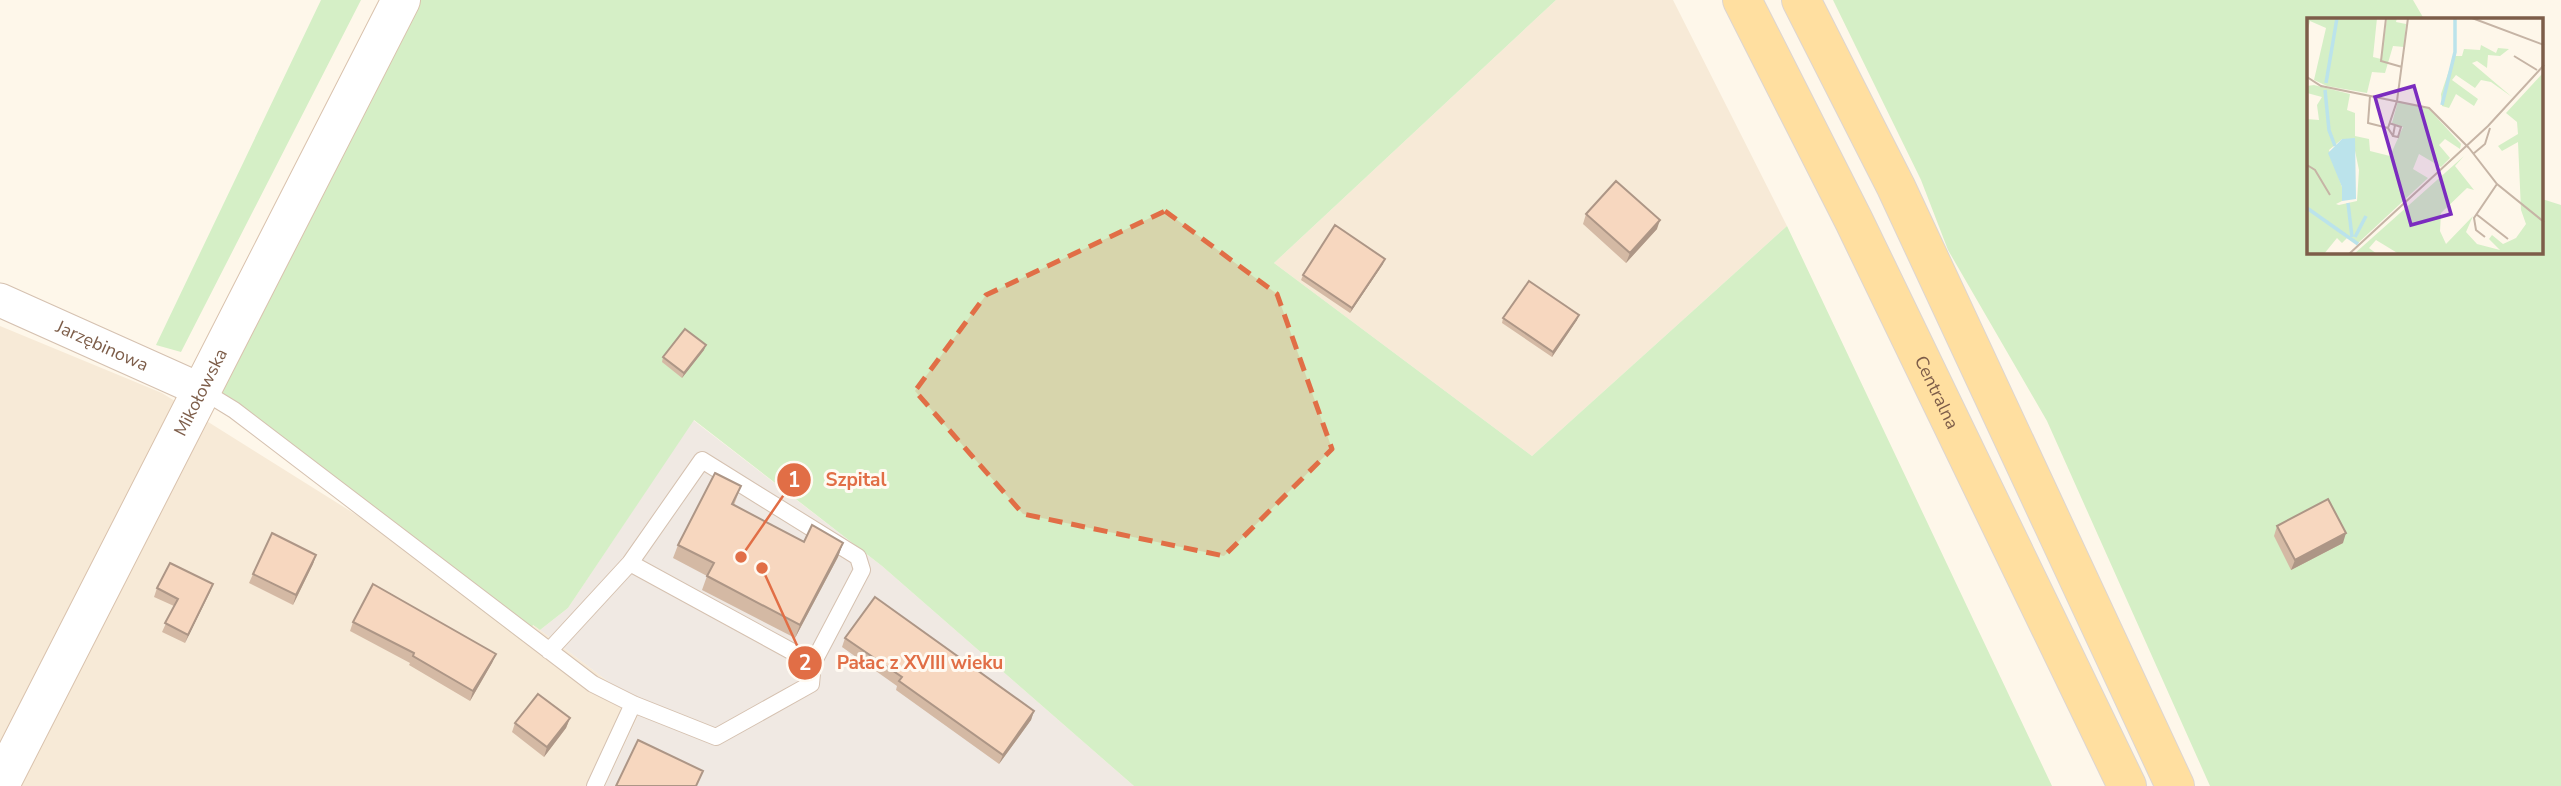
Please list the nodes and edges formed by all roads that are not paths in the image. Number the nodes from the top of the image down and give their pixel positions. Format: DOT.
graph roads {
  1 [pos="401,0"];
  2 [pos="1742,0"];
  3 [pos="1801,0"];
  4 [pos="0,300"];
  5 [pos="203,391"];
  6 [pos="630,563"];
  7 [pos="549,651"];
  8 [pos="813,663"];
  9 [pos="633,704"];
  10 [pos="0,785"];
  11 [pos="595,786"];
  12 [pos="2127,786"];
  13 [pos="2175,786"];
  1 -- 5 [label="main road, Mikołowska"];
  2 -- 12 [label="main road, Centralna"];
  3 -- 13 [label="main road"];
  4 -- 5 [label="street, Jarzębinowa"];
  5 -- 7 [label="lane"];
  5 -- 10 [label="main road, Mikołowska"];
  6 -- 7 [label="lane"];
  6 -- 8 [label="lane"];
  6 -- 8 [label="lane"];
  7 -- 9 [label="lane"];
  8 -- 9 [label="lane"];
  9 -- 11 [label="lane"];
}
